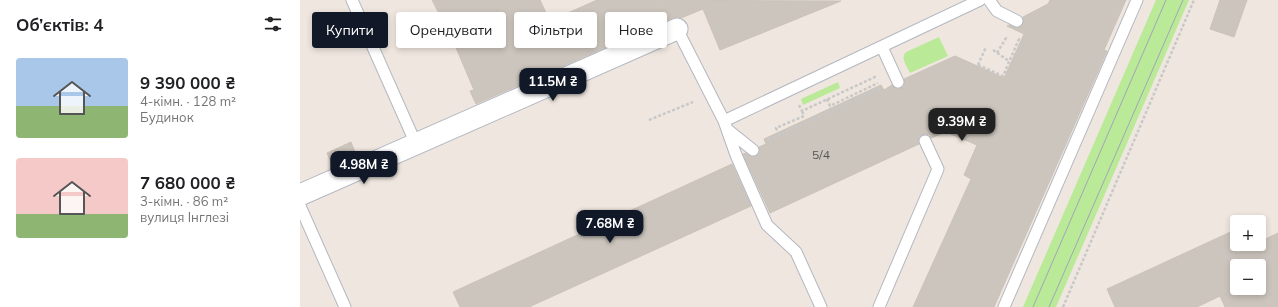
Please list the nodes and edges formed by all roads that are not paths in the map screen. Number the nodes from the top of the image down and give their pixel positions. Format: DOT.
graph roads {
  1 [pos="352,0"];
  2 [pos="980,0"];
  3 [pos="989,0"];
  4 [pos="1137,0"];
  5 [pos="1017,21"];
  6 [pos="677,29"];
  7 [pos="882,47"];
  8 [pos="898,82"];
  9 [pos="726,125"];
  10 [pos="925,141"];
  11 [pos="416,144"];
  12 [pos="753,150"];
  13 [pos="300,195"];
  14 [pos="300,206"];
  15 [pos="345,307"];
  16 [pos="821,307"];
  17 [pos="879,307"];
  18 [pos="1004,307"];
  1 -- 11 [label="lane"];
  2 -- 7 [label="lane"];
  3 -- 5 [label="lane"];
  4 -- 18 [label="lane"];
  6 -- 9 [label="lane"];
  6 -- 11 [label="street"];
  7 -- 8 [label="lane"];
  7 -- 9 [label="lane"];
  9 -- 12 [label="lane"];
  9 -- 16 [label="lane"];
  10 -- 17 [label="lane"];
  11 -- 13 [label="street"];
  14 -- 15 [label="lane"];
}
